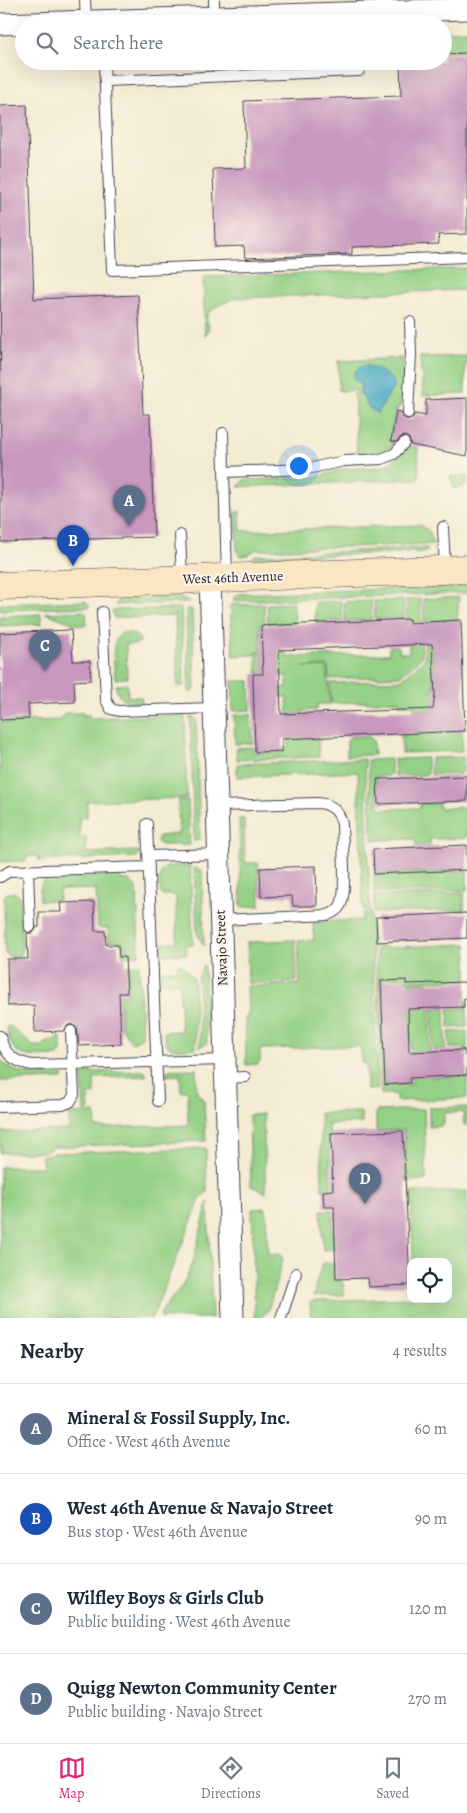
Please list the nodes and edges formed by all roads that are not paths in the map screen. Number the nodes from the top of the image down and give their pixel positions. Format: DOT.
graph roads {
  1 [pos="85,0"];
  2 [pos="415,5"];
  3 [pos="214,9"];
  4 [pos="467,9"];
  5 [pos="93,15"];
  6 [pos="160,15"];
  7 [pos="0,24"];
  8 [pos="15,24"];
  9 [pos="104,70"];
  10 [pos="359,71"];
  11 [pos="105,81"];
  12 [pos="467,257"];
  13 [pos="410,322"];
  14 [pos="408,413"];
  15 [pos="223,433"];
  16 [pos="404,443"];
  17 [pos="224,472"];
  18 [pos="443,527"];
  19 [pos="180,535"];
  20 [pos="456,569"];
  21 [pos="219,578"];
  22 [pos="182,579"];
  23 [pos="0,586"];
  24 [pos="102,612"];
  25 [pos="214,708"];
  26 [pos="217,806"];
  27 [pos="147,824"];
  28 [pos="219,854"];
  29 [pos="149,862"];
  30 [pos="28,870"];
  31 [pos="0,877"];
  32 [pos="220,920"];
  33 [pos="30,927"];
  34 [pos="71,1031"];
  35 [pos="0,1036"];
  36 [pos="156,1062"];
  37 [pos="72,1064"];
  38 [pos="232,1072"];
  39 [pos="158,1101"];
  40 [pos="0,1107"];
  41 [pos="296,1273"];
  42 [pos="233,1318"];
  43 [pos="281,1318"];
  1 -- 5 [label="lane"];
  2 -- 3 [label="street"];
  2 -- 4 [label="street"];
  3 -- 6 [label="street"];
  7 -- 8 [label="street"];
  9 -- 11 [label="lane"];
  10 -- 11 [label="lane"];
  11 -- 12 [label="lane"];
  13 -- 14 [label="lane"];
  15 -- 17 [label="lane"];
  16 -- 17 [label="lane"];
  17 -- 21 [label="lane"];
  18 -- 20 [label="lane"];
  19 -- 22 [label="lane"];
  20 -- 21 [label="street, West 46th Avenue"];
  21 -- 22 [label="street, West 46th Avenue"];
  21 -- 25 [label="street, Navajo Street"];
  22 -- 23 [label="street, West 46th Avenue"];
  24 -- 25 [label="lane"];
  25 -- 26 [label="street, Navajo Street"];
  26 -- 28 [label="street, Navajo Street"];
  26 -- 32 [label="lane"];
  27 -- 29 [label="lane"];
  28 -- 29 [label="lane"];
  28 -- 32 [label="street, Navajo Street"];
  29 -- 30 [label="lane"];
  29 -- 36 [label="lane"];
  30 -- 31 [label="lane"];
  30 -- 33 [label="lane"];
  32 -- 38 [label="street, Navajo Street"];
  34 -- 37 [label="lane"];
  35 -- 37 [label="lane"];
  36 -- 37 [label="lane"];
  36 -- 38 [label="lane"];
  36 -- 39 [label="lane"];
  37 -- 40 [label="lane"];
  38 -- 42 [label="street, Navajo Street"];
  41 -- 43 [label="lane"];
}
